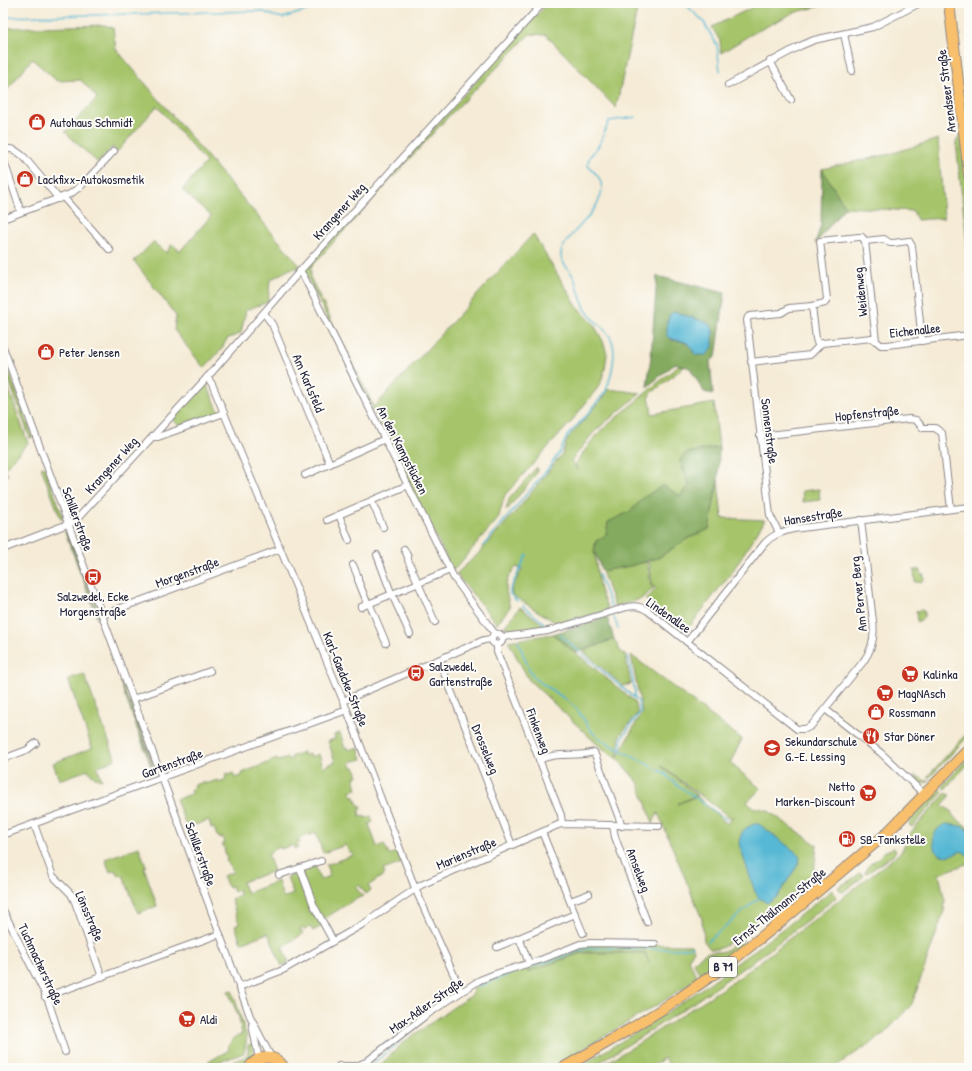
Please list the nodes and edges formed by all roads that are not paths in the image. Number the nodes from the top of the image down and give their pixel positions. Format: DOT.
graph roads {
  1 [pos="543,3"];
  2 [pos="920,3"];
  3 [pos="949,3"];
  4 [pos="844,34"];
  5 [pos="770,61"];
  6 [pos="852,71"];
  7 [pos="728,86"];
  8 [pos="791,100"];
  9 [pos="114,151"];
  10 [pos="3,157"];
  11 [pos="969,175"];
  12 [pos="61,198"];
  13 [pos="21,212"];
  14 [pos="3,218"];
  15 [pos="865,241"];
  16 [pos="110,250"];
  17 [pos="300,271"];
  18 [pos="812,306"];
  19 [pos="264,314"];
  20 [pos="969,335"];
  21 [pos="876,341"];
  22 [pos="922,341"];
  23 [pos="818,345"];
  24 [pos="3,347"];
  25 [pos="751,362"];
  26 [pos="207,377"];
  27 [pos="224,413"];
  28 [pos="153,436"];
  29 [pos="760,436"];
  30 [pos="385,439"];
  31 [pos="330,464"];
  32 [pos="305,475"];
  33 [pos="408,485"];
  34 [pos="372,502"];
  35 [pos="969,507"];
  36 [pos="951,509"];
  37 [pos="339,515"];
  38 [pos="327,520"];
  39 [pos="861,520"];
  40 [pos="68,524"];
  41 [pos="383,528"];
  42 [pos="779,533"];
  43 [pos="349,540"];
  44 [pos="3,549"];
  45 [pos="280,549"];
  46 [pos="404,549"];
  47 [pos="377,555"];
  48 [pos="353,565"];
  49 [pos="450,570"];
  50 [pos="418,584"];
  51 [pos="393,595"];
  52 [pos="370,605"];
  53 [pos="361,608"];
  54 [pos="102,615"];
  55 [pos="435,622"];
  56 [pos="410,634"];
  57 [pos="493,637"];
  58 [pos="503,638"];
  59 [pos="687,642"];
  60 [pos="386,643"];
  61 [pos="496,645"];
  62 [pos="439,660"];
  63 [pos="210,671"];
  64 [pos="133,699"];
  65 [pos="343,701"];
  66 [pos="825,709"];
  67 [pos="347,710"];
  68 [pos="797,729"];
  69 [pos="36,743"];
  70 [pos="969,749"];
  71 [pos="3,759"];
  72 [pos="539,760"];
  73 [pos="162,778"];
  74 [pos="925,795"];
  75 [pos="34,824"];
  76 [pos="562,824"];
  77 [pos="613,826"];
  78 [pos="622,826"];
  79 [pos="659,826"];
  80 [pos="542,832"];
  81 [pos="3,835"];
  82 [pos="512,845"];
  83 [pos="321,861"];
  84 [pos="300,868"];
  85 [pos="279,875"];
  86 [pos="415,888"];
  87 [pos="589,894"];
  88 [pos="570,901"];
  89 [pos="3,910"];
  90 [pos="575,914"];
  91 [pos="647,922"];
  92 [pos="583,933"];
  93 [pos="220,934"];
  94 [pos="518,938"];
  95 [pos="333,941"];
  96 [pos="655,944"];
  97 [pos="497,947"];
  98 [pos="529,963"];
  99 [pos="102,977"];
  100 [pos="239,987"];
  101 [pos="462,992"];
  102 [pos="46,997"];
  103 [pos="250,1016"];
  104 [pos="65,1052"];
  105 [pos="271,1058"];
  106 [pos="259,1059"];
  107 [pos="339,1066"];
  108 [pos="249,1068"];
  109 [pos="284,1068"];
  110 [pos="563,1068"];
  1 -- 17 [label="street, Krangener Weg"];
  2 -- 4 [label="street"];
  3 -- 11 [label="main road, Arendseer Straße"];
  4 -- 5 [label="street"];
  4 -- 6 [label="street"];
  5 -- 7 [label="street"];
  5 -- 8 [label="street"];
  9 -- 12 [label="street"];
  10 -- 12 [label="street"];
  10 -- 13 [label="street"];
  12 -- 13 [label="street"];
  12 -- 16 [label="street"];
  13 -- 14 [label="street"];
  15 -- 18 [label="street"];
  15 -- 21 [label="street, Weidenweg"];
  15 -- 22 [label="street"];
  17 -- 19 [label="street, Krangener Weg"];
  17 -- 30 [label="street, An den Kampstücken"];
  18 -- 23 [label="street"];
  18 -- 25 [label="street, Sonnenstraße"];
  19 -- 26 [label="street, Krangener Weg"];
  19 -- 31 [label="street, Am Karlsfeld"];
  20 -- 22 [label="street, Eichenallee"];
  21 -- 22 [label="street, Eichenallee"];
  21 -- 23 [label="street, Eichenallee"];
  23 -- 25 [label="street, Eichenallee"];
  24 -- 40 [label="street, Schillerstraße"];
  25 -- 29 [label="street, Sonnenstraße"];
  26 -- 27 [label="street, Karl-Gaedcke-Straße"];
  26 -- 28 [label="street, Krangener Weg"];
  27 -- 28 [label="street, Krangener Weg"];
  27 -- 45 [label="street, Karl-Gaedcke-Straße"];
  28 -- 40 [label="street, Krangener Weg"];
  29 -- 36 [label="street, Hopfenstraße"];
  29 -- 42 [label="street, Sonnenstraße"];
  30 -- 31 [label="street"];
  30 -- 33 [label="street, An den Kampstücken"];
  31 -- 32 [label="street"];
  33 -- 34 [label="street"];
  33 -- 49 [label="street, An den Kampstücken"];
  34 -- 37 [label="street"];
  34 -- 41 [label="street"];
  35 -- 36 [label="street, Hansestraße"];
  36 -- 39 [label="street, Hansestraße"];
  37 -- 38 [label="street"];
  37 -- 43 [label="street"];
  39 -- 42 [label="street, Hansestraße"];
  39 -- 66 [label="street, Am Perver Berg"];
  40 -- 44 [label="street"];
  40 -- 54 [label="street, Schillerstraße"];
  42 -- 59 [label="street, Hansestraße"];
  45 -- 54 [label="street, Morgenstraße"];
  45 -- 65 [label="street, Karl-Gaedcke-Straße"];
  46 -- 50 [label="street"];
  47 -- 51 [label="street"];
  48 -- 52 [label="street"];
  49 -- 50 [label="street"];
  49 -- 57 [label="street, An den Kampstücken"];
  50 -- 51 [label="street"];
  50 -- 55 [label="street"];
  51 -- 52 [label="street"];
  51 -- 56 [label="street"];
  52 -- 53 [label="street"];
  52 -- 60 [label="street"];
  54 -- 64 [label="street, Schillerstraße"];
  57 -- 58 [label="street, An den Kampstücken"];
  57 -- 61 [label="street, An den Kampstücken"];
  57 -- 62 [label="street"];
  58 -- 59 [label="street, Lindenallee"];
  58 -- 61 [label="street"];
  59 -- 68 [label="street, Lindenallee"];
  61 -- 72 [label="street, Finkenweg"];
  62 -- 65 [label="street"];
  62 -- 82 [label="street, Drosselweg"];
  63 -- 64 [label="street"];
  64 -- 73 [label="street, Schillerstraße"];
  65 -- 67 [label="street, Karl-Gaedcke-Straße"];
  66 -- 68 [label="street, Am Perver Berg"];
  66 -- 74 [label="street"];
  67 -- 73 [label="street, Gartenstraße"];
  67 -- 86 [label="street, Karl-Gaedcke-Straße"];
  69 -- 71 [label="street"];
  70 -- 74 [label="main road, Ernst-Thälmann-Straße / B 71"];
  72 -- 76 [label="street, Finkenweg"];
  72 -- 78 [label="street"];
  73 -- 75 [label="street, Gartenstraße"];
  73 -- 93 [label="street, Schillerstraße"];
  74 -- 110 [label="main road, Ernst-Thälmann-Straße / B 71"];
  75 -- 81 [label="street, Gartenstraße"];
  75 -- 99 [label="street, Lönsstraße"];
  76 -- 77 [label="street, Marienstraße"];
  76 -- 80 [label="street, Marienstraße"];
  77 -- 78 [label="street, Marienstraße"];
  77 -- 91 [label="street, Amselweg"];
  78 -- 79 [label="street, Marienstraße"];
  80 -- 82 [label="street, Marienstraße"];
  80 -- 88 [label="street"];
  82 -- 86 [label="street, Marienstraße"];
  83 -- 84 [label="street"];
  84 -- 85 [label="street"];
  84 -- 95 [label="street"];
  86 -- 95 [label="street, Marienstraße"];
  86 -- 101 [label="street, Karl-Gaedcke-Straße"];
  87 -- 88 [label="street"];
  88 -- 90 [label="street"];
  89 -- 102 [label="street, Tuchmacherstraße"];
  90 -- 92 [label="street"];
  90 -- 94 [label="street"];
  93 -- 99 [label="street"];
  93 -- 100 [label="street, Schillerstraße"];
  94 -- 97 [label="street"];
  94 -- 98 [label="street"];
  95 -- 100 [label="street, Marienstraße"];
  96 -- 98 [label="street, Max-Adler-Straße"];
  98 -- 101 [label="street, Max-Adler-Straße"];
  99 -- 102 [label="street"];
  100 -- 103 [label="street, Schillerstraße"];
  101 -- 107 [label="street, Max-Adler-Straße"];
  102 -- 104 [label="street, Tuchmacherstraße"];
  103 -- 105 [label="street, Schillerstraße"];
  103 -- 106 [label="street, Schillerstraße"];
  105 -- 106 [label="main road"];
  105 -- 109 [label="main road"];
  106 -- 108 [label="main road"];
}
